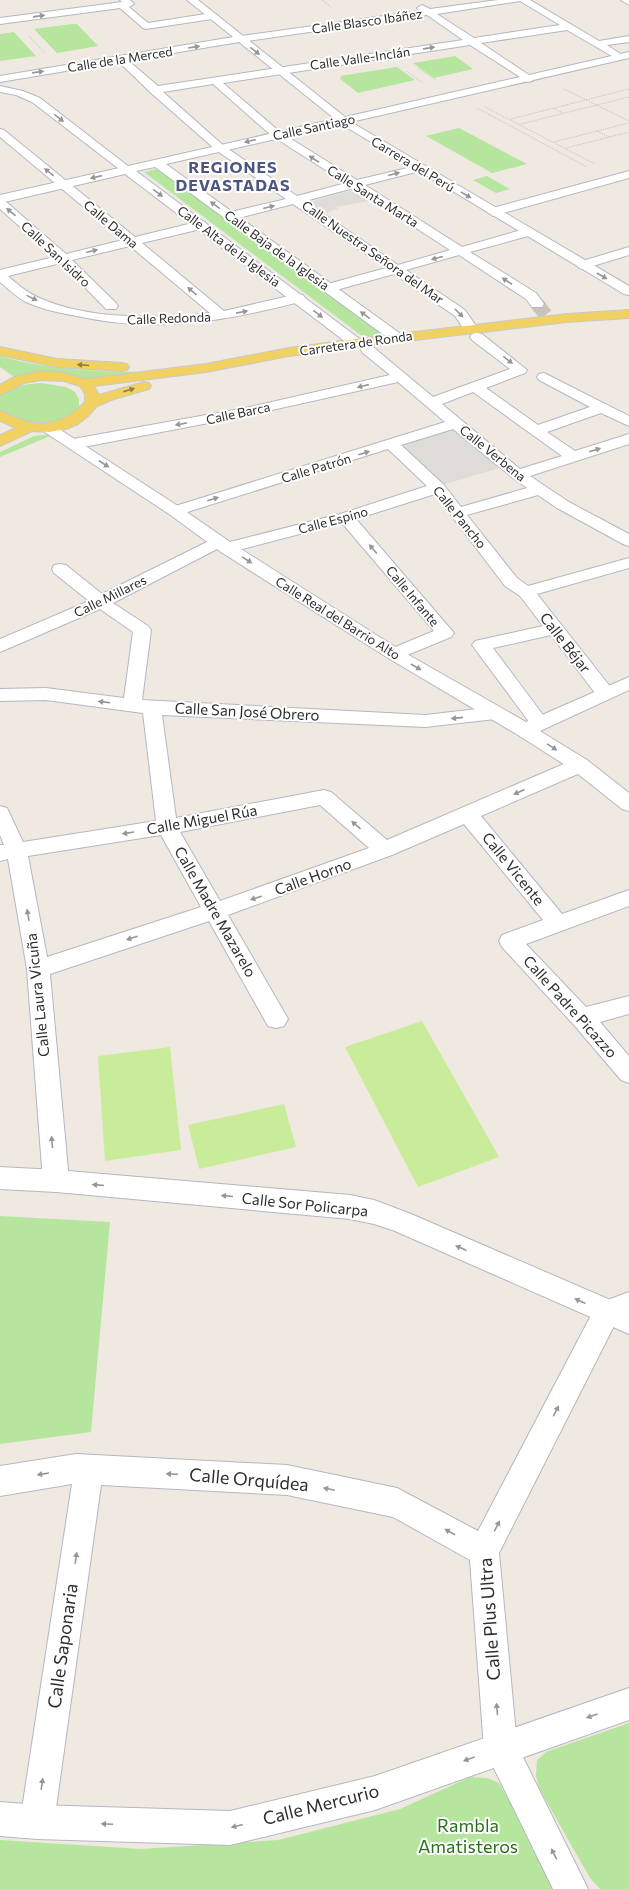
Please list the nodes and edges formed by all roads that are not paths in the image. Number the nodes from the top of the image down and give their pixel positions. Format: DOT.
graph roads {
  1 [pos="192,0"];
  2 [pos="518,0"];
  3 [pos="524,0"];
  4 [pos="626,0"];
  5 [pos="124,2"];
  6 [pos="629,2"];
  7 [pos="416,4"];
  8 [pos="5,10"];
  9 [pos="428,12"];
  10 [pos="212,16"];
  11 [pos="14,20"];
  12 [pos="0,22"];
  13 [pos="567,27"];
  14 [pos="240,39"];
  15 [pos="629,39"];
  16 [pos="472,42"];
  17 [pos="596,44"];
  18 [pos="624,56"];
  19 [pos="121,59"];
  20 [pos="279,70"];
  21 [pos="533,77"];
  22 [pos="0,79"];
  23 [pos="214,80"];
  24 [pos="0,88"];
  25 [pos="154,90"];
  26 [pos="342,121"];
  27 [pos="0,132"];
  28 [pos="276,134"];
  29 [pos="220,148"];
  30 [pos="158,163"];
  31 [pos="420,168"];
  32 [pos="127,170"];
  33 [pos="621,177"];
  34 [pos="64,184"];
  35 [pos="354,185"];
  36 [pos="0,199"];
  37 [pos="297,200"];
  38 [pos="0,203"];
  39 [pos="493,212"];
  40 [pos="231,216"];
  41 [pos="201,225"];
  42 [pos="528,232"];
  43 [pos="132,241"];
  44 [pos="629,251"];
  45 [pos="462,252"];
  46 [pos="63,258"];
  47 [pos="583,265"];
  48 [pos="396,269"];
  49 [pos="0,275"];
  50 [pos="329,288"];
  51 [pos="629,291"];
  52 [pos="298,298"];
  53 [pos="537,304"];
  54 [pos="107,311"];
  55 [pos="629,314"];
  56 [pos="222,316"];
  57 [pos="629,323"];
  58 [pos="474,333"];
  59 [pos="397,338"];
  60 [pos="362,346"];
  61 [pos="0,351"];
  62 [pos="206,368"];
  63 [pos="4,373"];
  64 [pos="44,375"];
  65 [pos="401,377"];
  66 [pos="544,377"];
  67 [pos="85,383"];
  68 [pos="474,386"];
  69 [pos="0,391"];
  70 [pos="431,402"];
  71 [pos="92,403"];
  72 [pos="602,408"];
  73 [pos="0,415"];
  74 [pos="629,422"];
  75 [pos="456,423"];
  76 [pos="27,428"];
  77 [pos="48,428"];
  78 [pos="537,430"];
  79 [pos="629,439"];
  80 [pos="0,441"];
  81 [pos="73,444"];
  82 [pos="392,444"];
  83 [pos="573,457"];
  84 [pos="518,475"];
  85 [pos="438,488"];
  86 [pos="538,490"];
  87 [pos="175,511"];
  88 [pos="457,513"];
  89 [pos="346,517"];
  90 [pos="629,541"];
  91 [pos="223,545"];
  92 [pos="629,563"];
  93 [pos="60,570"];
  94 [pos="526,592"];
  95 [pos="101,602"];
  96 [pos="554,629"];
  97 [pos="0,646"];
  98 [pos="394,654"];
  99 [pos="629,683"];
  100 [pos="605,694"];
  101 [pos="0,695"];
  102 [pos="142,707"];
  103 [pos="495,714"];
  104 [pos="532,726"];
  105 [pos="580,765"];
  106 [pos="629,804"];
  107 [pos="0,812"];
  108 [pos="468,814"];
  109 [pos="167,827"];
  110 [pos="385,850"];
  111 [pos="8,852"];
  112 [pos="629,898"];
  113 [pos="215,911"];
  114 [pos="558,924"];
  115 [pos="38,969"];
  116 [pos="629,1005"];
  117 [pos="582,1018"];
  118 [pos="276,1019"];
  119 [pos="629,1073"];
  120 [pos="0,1178"];
  121 [pos="56,1181"];
  122 [pos="622,1313"];
  123 [pos="89,1469"];
  124 [pos="0,1481"];
  125 [pos="484,1551"];
  126 [pos="629,1704"];
  127 [pos="500,1748"];
  128 [pos="0,1819"];
  129 [pos="37,1822"];
  130 [pos="571,1889"];
  1 -- 10 [label="street, Carrera del Perú"];
  2 -- 9 [label="street, Calle Blasco Ibáñez"];
  3 -- 13 [label="street"];
  4 -- 6 [label="street"];
  5 -- 10 [label="street"];
  11 -- 5 [label="street, one-way"];
  7 -- 9 [label="street"];
  8 -- 11 [label="street"];
  9 -- 14 [label="street, Calle Blasco Ibáñez"];
  9 -- 16 [label="street"];
  10 -- 14 [label="street, Carrera del Perú"];
  11 -- 12 [label="street"];
  13 -- 16 [label="street, Calle Valle-Inclán"];
  13 -- 17 [label="street"];
  19 -- 14 [label="street, Calle de la Merced, one-way"];
  14 -- 20 [label="street, Carrera del Perú, one-way"];
  15 -- 17 [label="street"];
  20 -- 16 [label="street, Calle Valle-Inclán, one-way"];
  16 -- 21 [label="street"];
  17 -- 18 [label="street"];
  18 -- 21 [label="street, Calle Santiago"];
  22 -- 19 [label="street, Calle de la Merced, one-way"];
  19 -- 25 [label="street, Calle Nuestra Señora del Mar"];
  20 -- 23 [label="street, Calle Valle-Inclán"];
  20 -- 26 [label="street, Carrera del Perú"];
  21 -- 26 [label="street, Calle Santiago"];
  23 -- 25 [label="street, Calle Valle-Inclán"];
  23 -- 28 [label="street, Calle Santa Marta"];
  24 -- 32 [label="street, Calle Alta de la Iglesia, one-way"];
  25 -- 29 [label="street, Calle Nuestra Señora del Mar"];
  26 -- 28 [label="street, Calle Santiago"];
  26 -- 31 [label="street, Carrera del Perú"];
  34 -- 27 [label="street, Calle Dama, one-way"];
  28 -- 29 [label="street, Calle Santiago, one-way"];
  35 -- 28 [label="street, Calle Santa Marta, one-way"];
  29 -- 30 [label="street, Calle Santiago"];
  29 -- 37 [label="street, Calle Nuestra Señora del Mar"];
  30 -- 32 [label="street, Calle Santiago"];
  40 -- 30 [label="street, Calle Baja de la Iglesia, one-way"];
  35 -- 31 [label="street, one-way"];
  31 -- 39 [label="street, Carrera del Perú, one-way"];
  32 -- 34 [label="street, Calle Santiago, one-way"];
  32 -- 41 [label="street, Calle Alta de la Iglesia, one-way"];
  33 -- 39 [label="street"];
  34 -- 36 [label="street, Calle Santiago"];
  34 -- 43 [label="street, Calle Dama"];
  35 -- 37 [label="street"];
  35 -- 45 [label="street, Calle Santa Marta"];
  40 -- 37 [label="street, one-way"];
  37 -- 48 [label="street, Calle Nuestra Señora del Mar"];
  46 -- 38 [label="street, Calle San Isidro, one-way"];
  39 -- 42 [label="street, Carrera del Perú"];
  40 -- 50 [label="street, Calle Baja de la Iglesia"];
  41 -- 43 [label="street"];
  41 -- 52 [label="street, Calle Alta de la Iglesia"];
  42 -- 45 [label="street"];
  42 -- 47 [label="street, Carrera del Perú"];
  46 -- 43 [label="street, one-way"];
  56 -- 43 [label="street, Calle Dama, one-way"];
  44 -- 47 [label="street"];
  45 -- 48 [label="street, one-way"];
  53 -- 45 [label="street, Calle Santa Marta, one-way"];
  46 -- 49 [label="street"];
  46 -- 54 [label="street, Calle San Isidro"];
  47 -- 51 [label="street, Carrera del Perú, one-way"];
  48 -- 50 [label="street"];
  48 -- 58 [label="street, Calle Nuestra Señora del Mar, one-way"];
  49 -- 54 [label="street, Calle Redonda, one-way"];
  59 -- 50 [label="street, Calle Baja de la Iglesia, one-way"];
  56 -- 52 [label="street, Calle Redonda, one-way"];
  52 -- 60 [label="street, Calle Alta de la Iglesia, one-way"];
  54 -- 56 [label="street, Calle Redonda"];
  55 -- 58 [label="main road, Carretera de Ronda"];
  57 -- 58 [label="main road, Carretera de Ronda"];
  58 -- 59 [label="main road, Carretera de Ronda"];
  58 -- 60 [label="main road, Carretera de Ronda"];
  58 -- 68 [label="street, Calle Nuestra Señora del Mar, one-way"];
  59 -- 60 [label="main road, Carretera de Ronda"];
  60 -- 62 [label="main road, Carretera de Ronda"];
  60 -- 65 [label="street, Calle Verbena"];
  71 -- 60 [label="main road, Carretera de Ronda, one-way"];
  62 -- 61 [label="main road, one-way"];
  62 -- 67 [label="main road, Carretera de Ronda"];
  63 -- 64 [label="main road"];
  64 -- 67 [label="main road"];
  64 -- 69 [label="main road"];
  65 -- 70 [label="street, Calle Verbena"];
  65 -- 81 [label="street, Calle Barca, one-way"];
  66 -- 72 [label="street"];
  67 -- 71 [label="main road"];
  68 -- 70 [label="street"];
  68 -- 78 [label="street"];
  70 -- 75 [label="street, Calle Verbena"];
  71 -- 77 [label="main road"];
  72 -- 74 [label="street"];
  72 -- 78 [label="street"];
  73 -- 76 [label="main road"];
  75 -- 82 [label="street, Calle Patrón"];
  75 -- 84 [label="street, Calle Verbena"];
  76 -- 77 [label="main road"];
  76 -- 80 [label="main road"];
  77 -- 81 [label="street, Calle Real del Barrio Alto"];
  78 -- 83 [label="street"];
  83 -- 79 [label="street, one-way"];
  81 -- 87 [label="street, Calle Real del Barrio Alto, one-way"];
  82 -- 85 [label="street, Calle Pancho"];
  87 -- 82 [label="street, Calle Patrón, one-way"];
  83 -- 84 [label="street"];
  84 -- 86 [label="street, Calle Verbena"];
  85 -- 88 [label="street, Calle Pancho"];
  85 -- 89 [label="street, Calle Espino"];
  86 -- 88 [label="street"];
  86 -- 90 [label="street, Calle Verbena"];
  87 -- 91 [label="street, Calle Real del Barrio Alto"];
  88 -- 94 [label="street, Calle Pancho"];
  89 -- 91 [label="street, Calle Espino"];
  98 -- 89 [label="street, Calle Infante, one-way"];
  91 -- 95 [label="street, Calle Millares"];
  91 -- 98 [label="street, Calle Real del Barrio Alto, one-way"];
  92 -- 94 [label="street"];
  93 -- 95 [label="street"];
  94 -- 96 [label="street, Calle Béjar"];
  95 -- 97 [label="street, Calle Millares"];
  95 -- 102 [label="street, Calle Madre Mazarelo"];
  96 -- 100 [label="street, Calle Béjar"];
  96 -- 104 [label="street"];
  98 -- 103 [label="street, Calle Real del Barrio Alto, one-way"];
  99 -- 100 [label="street"];
  100 -- 104 [label="street"];
  102 -- 101 [label="street, Calle San José Obrero, one-way"];
  103 -- 102 [label="street, Calle San José Obrero, one-way"];
  102 -- 109 [label="street, Calle Madre Mazarelo"];
  103 -- 104 [label="street, Calle Real del Barrio Alto"];
  104 -- 105 [label="street, Calle Real del Barrio Alto, one-way"];
  105 -- 106 [label="street, Calle Real del Barrio Alto"];
  105 -- 108 [label="street, Calle Horno, one-way"];
  107 -- 111 [label="street, Calle Laura Vicuña"];
  108 -- 110 [label="street, Calle Horno"];
  108 -- 114 [label="street, Calle Vicente"];
  110 -- 109 [label="street, Calle Miguel Rúa, one-way"];
  109 -- 111 [label="street, Calle Miguel Rúa, one-way"];
  109 -- 113 [label="street, Calle Madre Mazarelo"];
  110 -- 113 [label="street, Calle Horno, one-way"];
  115 -- 111 [label="street, Calle Laura Vicuña, one-way"];
  112 -- 114 [label="street"];
  113 -- 115 [label="street, Calle Horno, one-way"];
  113 -- 118 [label="street, Calle Madre Mazarelo"];
  114 -- 117 [label="street, Calle Padre Picazzo"];
  121 -- 115 [label="street, Calle Laura Vicuña, one-way"];
  116 -- 117 [label="street"];
  117 -- 119 [label="street, Calle Padre Picazzo"];
  120 -- 121 [label="street, Calle Sor Policarpa"];
  122 -- 121 [label="street, Calle Sor Policarpa, one-way"];
  125 -- 122 [label="street, Calle Plus Ultra, one-way"];
  123 -- 124 [label="street, Calle Orquídea, one-way"];
  125 -- 123 [label="street, Calle Orquídea, one-way"];
  129 -- 123 [label="street, Calle Saponaria, one-way"];
  127 -- 125 [label="street, Calle Plus Ultra, one-way"];
  126 -- 127 [label="street, Calle Mercurio, one-way"];
  127 -- 129 [label="street, Calle Mercurio, one-way"];
  130 -- 127 [label="street, Calle Plus Ultra, one-way"];
  128 -- 129 [label="street, Calle Mercurio"];
}
